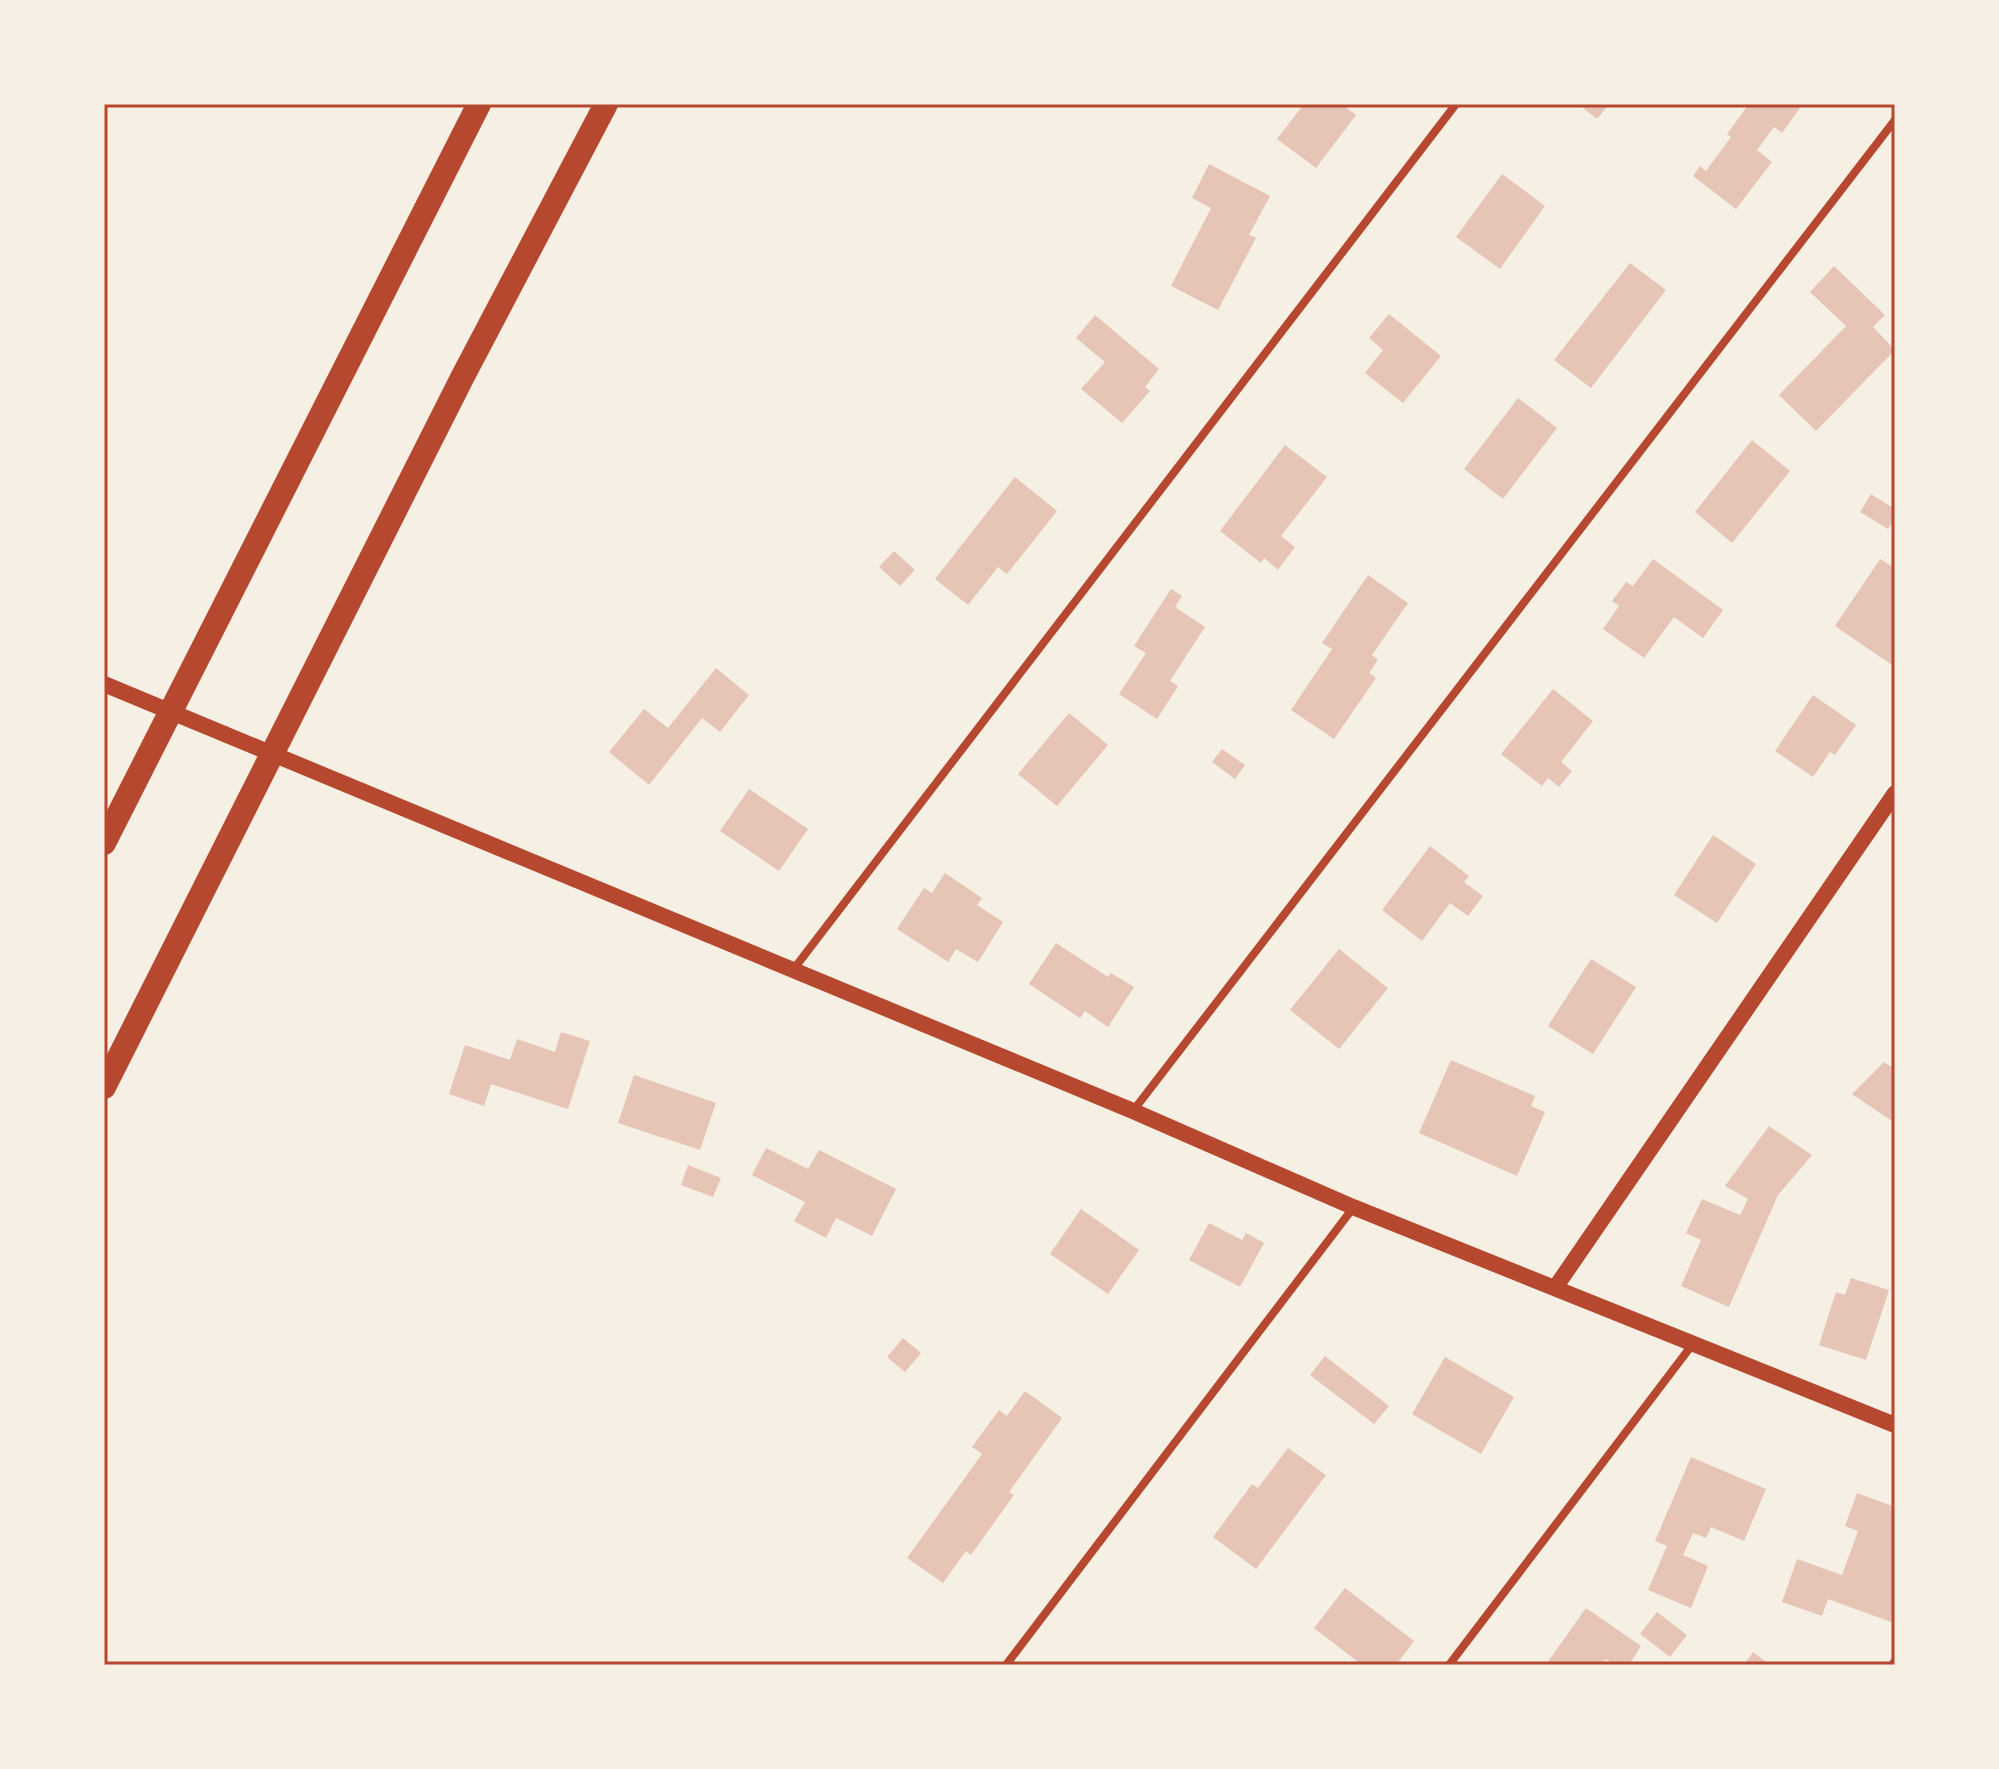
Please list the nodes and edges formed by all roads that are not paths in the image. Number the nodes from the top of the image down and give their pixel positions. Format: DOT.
graph roads {
  1 [pos="479,104"];
  2 [pos="606,104"];
  3 [pos="1456,104"];
  4 [pos="1895,120"];
  5 [pos="104,684"];
  6 [pos="1895,793"];
  7 [pos="104,843"];
  8 [pos="793,970"];
  9 [pos="104,1087"];
  10 [pos="1133,1111"];
  11 [pos="1353,1207"];
  12 [pos="1555,1288"];
  13 [pos="1692,1345"];
  14 [pos="1895,1425"];
  15 [pos="1006,1665"];
  16 [pos="1449,1665"];
  1 -- 7 [label="highway"];
  2 -- 9 [label="highway"];
  3 -- 8 [label="street"];
  4 -- 10 [label="street"];
  5 -- 8 [label="main road"];
  6 -- 12 [label="main road"];
  8 -- 10 [label="main road"];
  10 -- 11 [label="main road"];
  11 -- 12 [label="main road"];
  11 -- 15 [label="street"];
  12 -- 13 [label="main road"];
  13 -- 14 [label="main road"];
  13 -- 16 [label="street"];
}
